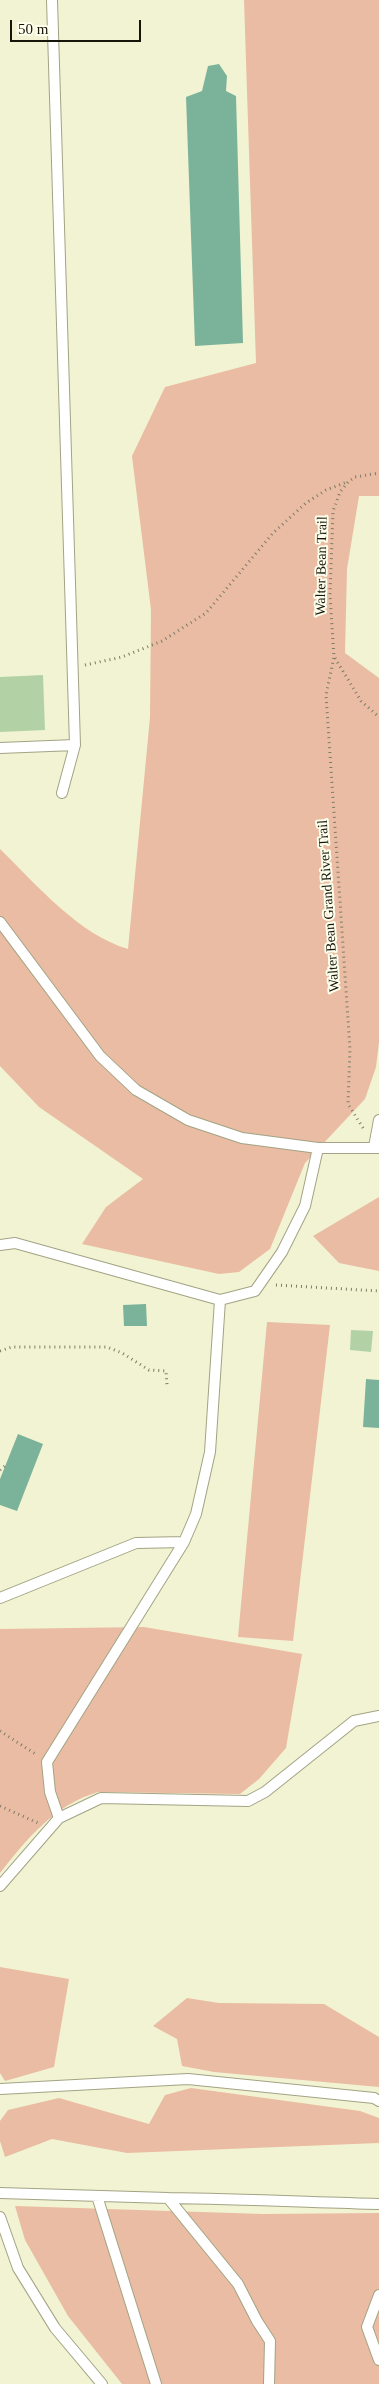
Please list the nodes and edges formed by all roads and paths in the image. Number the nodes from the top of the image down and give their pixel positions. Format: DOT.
graph roads {
  1 [pos="52,0"];
  2 [pos="379,473"];
  3 [pos="348,482"];
  4 [pos="334,658"];
  5 [pos="72,668"];
  6 [pos="379,717"];
  7 [pos="75,744"];
  8 [pos="0,748"];
  9 [pos="62,793"];
  10 [pos="0,922"];
  11 [pos="379,1120"];
  12 [pos="377,1147"];
  13 [pos="318,1148"];
  14 [pos="0,1245"];
  15 [pos="260,1284"];
  16 [pos="379,1291"];
  17 [pos="220,1300"];
  18 [pos="0,1351"];
  19 [pos="167,1385"];
  20 [pos="5,1466"];
  21 [pos="0,1470"];
  22 [pos="184,1542"];
  23 [pos="0,1598"];
  24 [pos="379,1716"];
  25 [pos="0,1731"];
  26 [pos="48,1762"];
  27 [pos="0,1806"];
  28 [pos="59,1818"];
  29 [pos="50,1829"];
  30 [pos="0,1886"];
  31 [pos="0,2089"];
  32 [pos="379,2102"];
  33 [pos="0,2193"];
  34 [pos="97,2196"];
  35 [pos="168,2198"];
  36 [pos="379,2204"];
  37 [pos="0,2217"];
  38 [pos="379,2295"];
  39 [pos="379,2360"];
  40 [pos="102,2384"];
  41 [pos="156,2384"];
  42 [pos="269,2384"];
  1 -- 5 [label="lane"];
  2 -- 3 [label="path"];
  3 -- 4 [label="path, Walter Bean Trail"];
  3 -- 5 [label="path"];
  4 -- 6 [label="path"];
  4 -- 12 [label="path, Walter Bean Grand River Trail"];
  5 -- 7 [label="lane"];
  7 -- 8 [label="lane"];
  7 -- 9 [label="lane"];
  10 -- 13 [label="lane"];
  11 -- 12 [label="lane"];
  12 -- 13 [label="lane"];
  13 -- 15 [label="lane"];
  14 -- 17 [label="lane"];
  15 -- 16 [label="path"];
  15 -- 17 [label="lane"];
  17 -- 22 [label="lane"];
  18 -- 19 [label="path"];
  20 -- 21 [label="path"];
  22 -- 23 [label="lane"];
  22 -- 26 [label="lane"];
  24 -- 28 [label="lane"];
  25 -- 26 [label="path"];
  26 -- 28 [label="lane"];
  27 -- 29 [label="path"];
  28 -- 29 [label="lane"];
  29 -- 30 [label="lane"];
  31 -- 32 [label="lane"];
  33 -- 34 [label="lane"];
  34 -- 35 [label="lane"];
  34 -- 41 [label="lane"];
  35 -- 36 [label="lane"];
  35 -- 42 [label="lane"];
  37 -- 40 [label="lane"];
  38 -- 39 [label="lane"];
}
